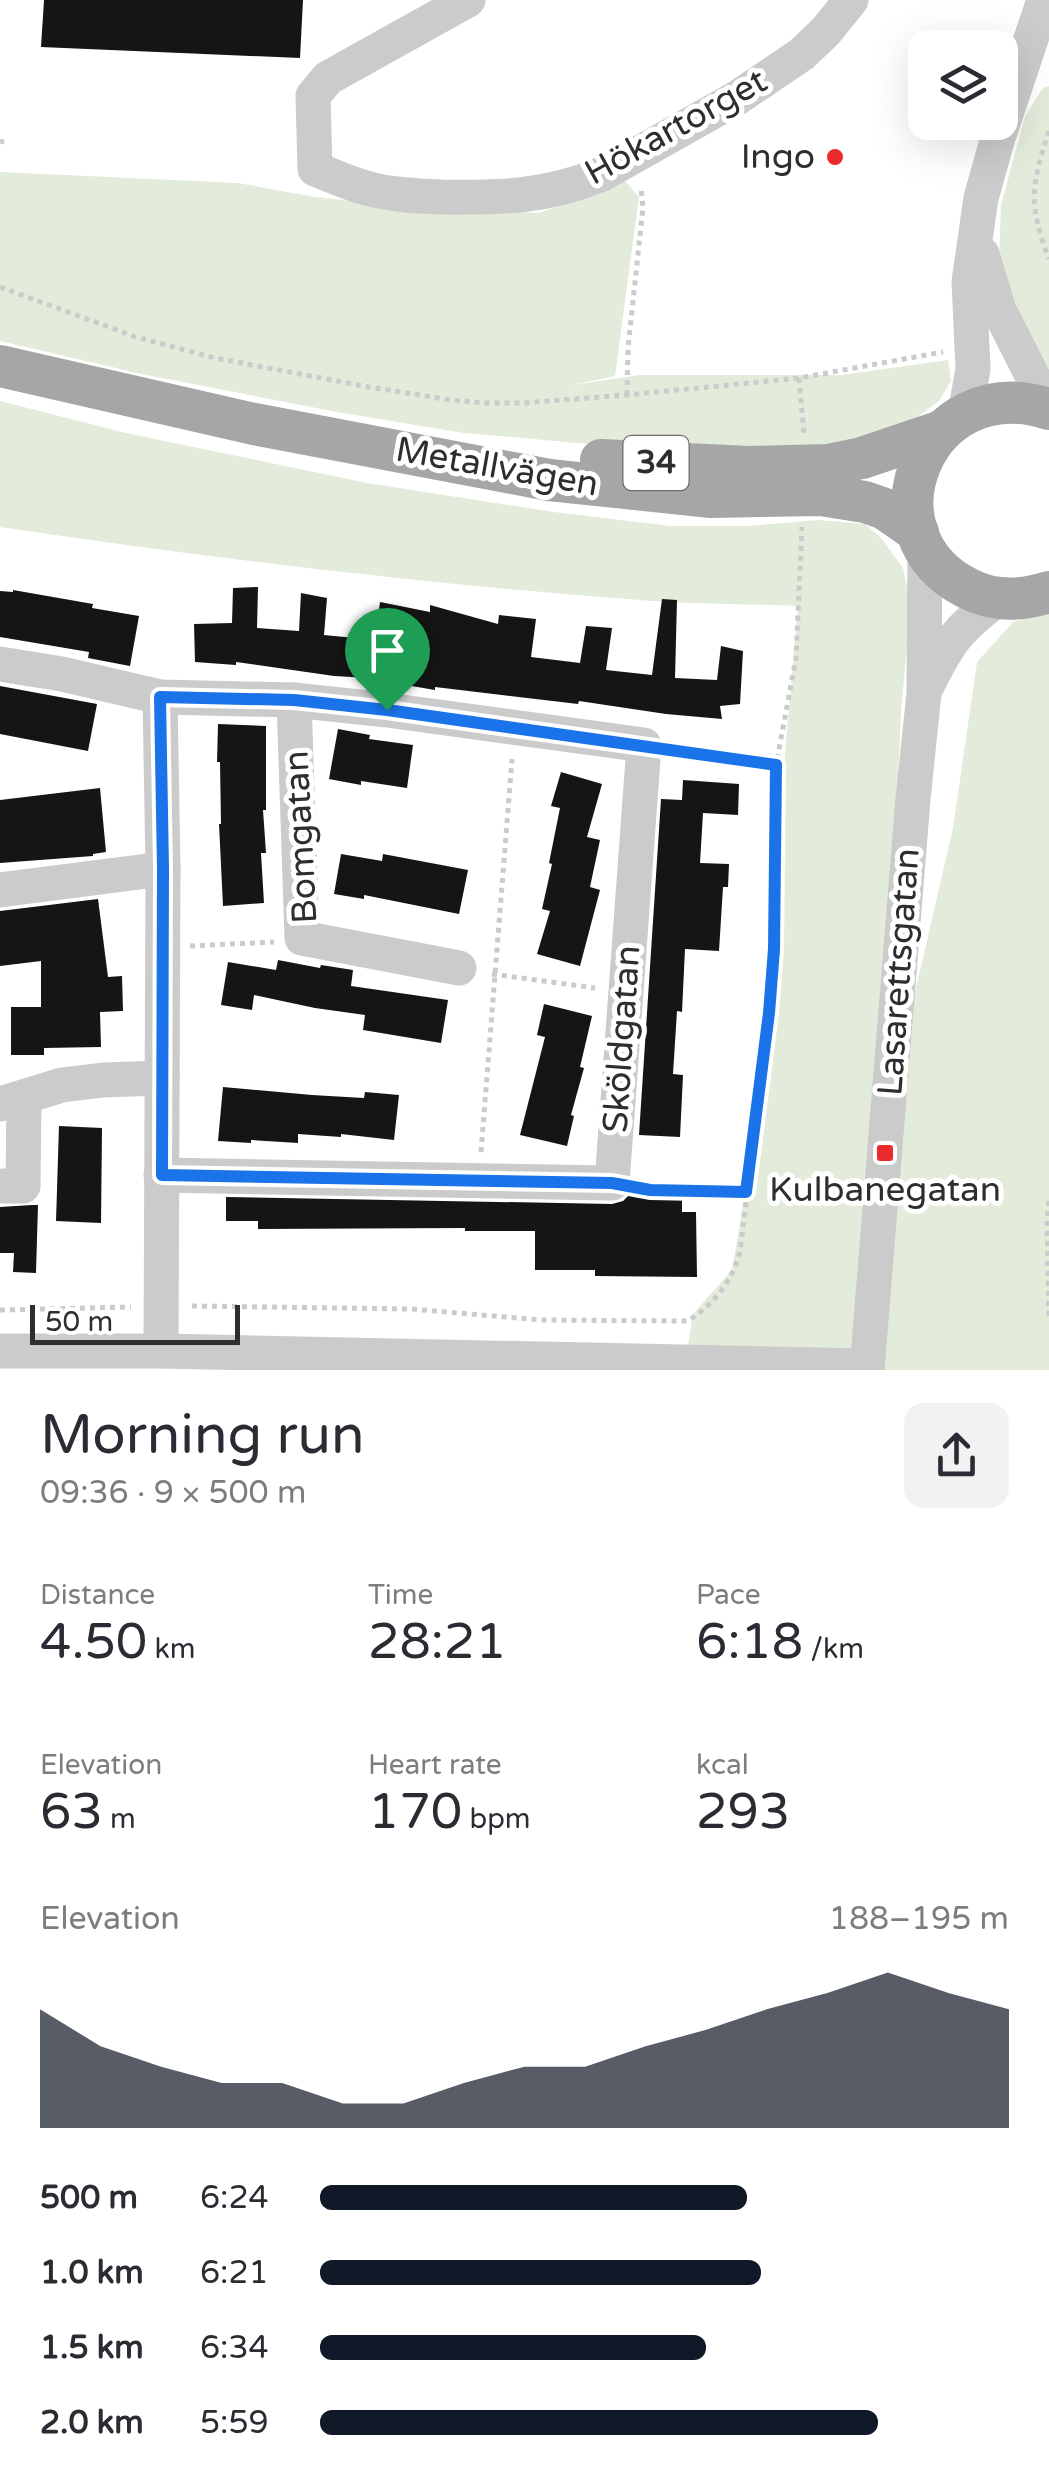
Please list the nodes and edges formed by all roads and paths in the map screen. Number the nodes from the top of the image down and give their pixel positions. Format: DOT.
graph roads {
  1 [pos="468,0"];
  2 [pos="850,0"];
  3 [pos="1044,0"];
  4 [pos="1034,71"];
  5 [pos="1049,130"];
  6 [pos="634,157"];
  7 [pos="978,233"];
  8 [pos="1049,259"];
  9 [pos="0,287"];
  10 [pos="952,351"];
  11 [pos="0,366"];
  12 [pos="799,378"];
  13 [pos="627,395"];
  14 [pos="1049,409"];
  15 [pos="953,422"];
  16 [pos="804,435"];
  17 [pos="366,444"];
  18 [pos="803,514"];
  19 [pos="922,540"];
  20 [pos="1049,592"];
  21 [pos="998,598"];
  22 [pos="0,664"];
  23 [pos="924,693"];
  24 [pos="160,697"];
  25 [pos="294,700"];
  26 [pos="514,726"];
  27 [pos="644,745"];
  28 [pos="776,765"];
  29 [pos="163,869"];
  30 [pos="0,890"];
  31 [pos="302,938"];
  32 [pos="162,946"];
  33 [pos="459,968"];
  34 [pos="494,974"];
  35 [pos="625,992"];
  36 [pos="162,1078"];
  37 [pos="12,1100"];
  38 [pos="162,1175"];
  39 [pos="479,1182"];
  40 [pos="612,1183"];
  41 [pos="0,1186"];
  42 [pos="746,1192"];
  43 [pos="1049,1201"];
  44 [pos="161,1306"];
  45 [pos="0,1310"];
  46 [pos="1049,1319"];
  47 [pos="0,1351"];
  48 [pos="160,1351"];
  49 [pos="647,1366"];
  50 [pos="867,1368"];
  1 -- 6 [label="street, Hökartorget"];
  2 -- 6 [label="street, Hökartorget"];
  3 -- 4 [label="street"];
  4 -- 7 [label="street"];
  5 -- 8 [label="path"];
  6 -- 13 [label="path"];
  7 -- 14 [label="street"];
  7 -- 15 [label="street"];
  9 -- 13 [label="path"];
  10 -- 12 [label="path"];
  11 -- 17 [label="main road, Metallvägen / 34"];
  12 -- 13 [label="path"];
  12 -- 16 [label="path"];
  14 -- 15 [label="main road, 34"];
  15 -- 17 [label="main road, Metallvägen / 34"];
  15 -- 19 [label="main road"];
  17 -- 19 [label="main road, Metallvägen / 34"];
  18 -- 28 [label="path"];
  19 -- 21 [label="main road, 34"];
  19 -- 23 [label="street, Lasarettsgatan"];
  20 -- 21 [label="main road, 34"];
  21 -- 23 [label="street, Lasarettsgatan"];
  22 -- 24 [label="street"];
  23 -- 50 [label="street, Lasarettsgatan"];
  24 -- 25 [label="street"];
  24 -- 29 [label="street"];
  25 -- 26 [label="street"];
  25 -- 31 [label="street, Bomgatan"];
  26 -- 27 [label="street"];
  26 -- 34 [label="path"];
  27 -- 28 [label="path"];
  27 -- 35 [label="street, Sköldgatan"];
  28 -- 42 [label="path"];
  29 -- 30 [label="street"];
  29 -- 32 [label="street"];
  31 -- 32 [label="path"];
  31 -- 33 [label="street, Bomgatan"];
  32 -- 36 [label="street"];
  33 -- 34 [label="path"];
  34 -- 35 [label="path"];
  34 -- 39 [label="path"];
  35 -- 40 [label="street, Sköldgatan"];
  36 -- 37 [label="street"];
  36 -- 38 [label="street"];
  37 -- 41 [label="street"];
  38 -- 39 [label="street, Sköldgatan"];
  38 -- 44 [label="street"];
  39 -- 40 [label="street, Sköldgatan"];
  40 -- 42 [label="path"];
  42 -- 44 [label="path"];
  43 -- 46 [label="path"];
  44 -- 45 [label="path"];
  44 -- 48 [label="street"];
  47 -- 48 [label="street"];
  48 -- 49 [label="street"];
  49 -- 50 [label="street"];
}
